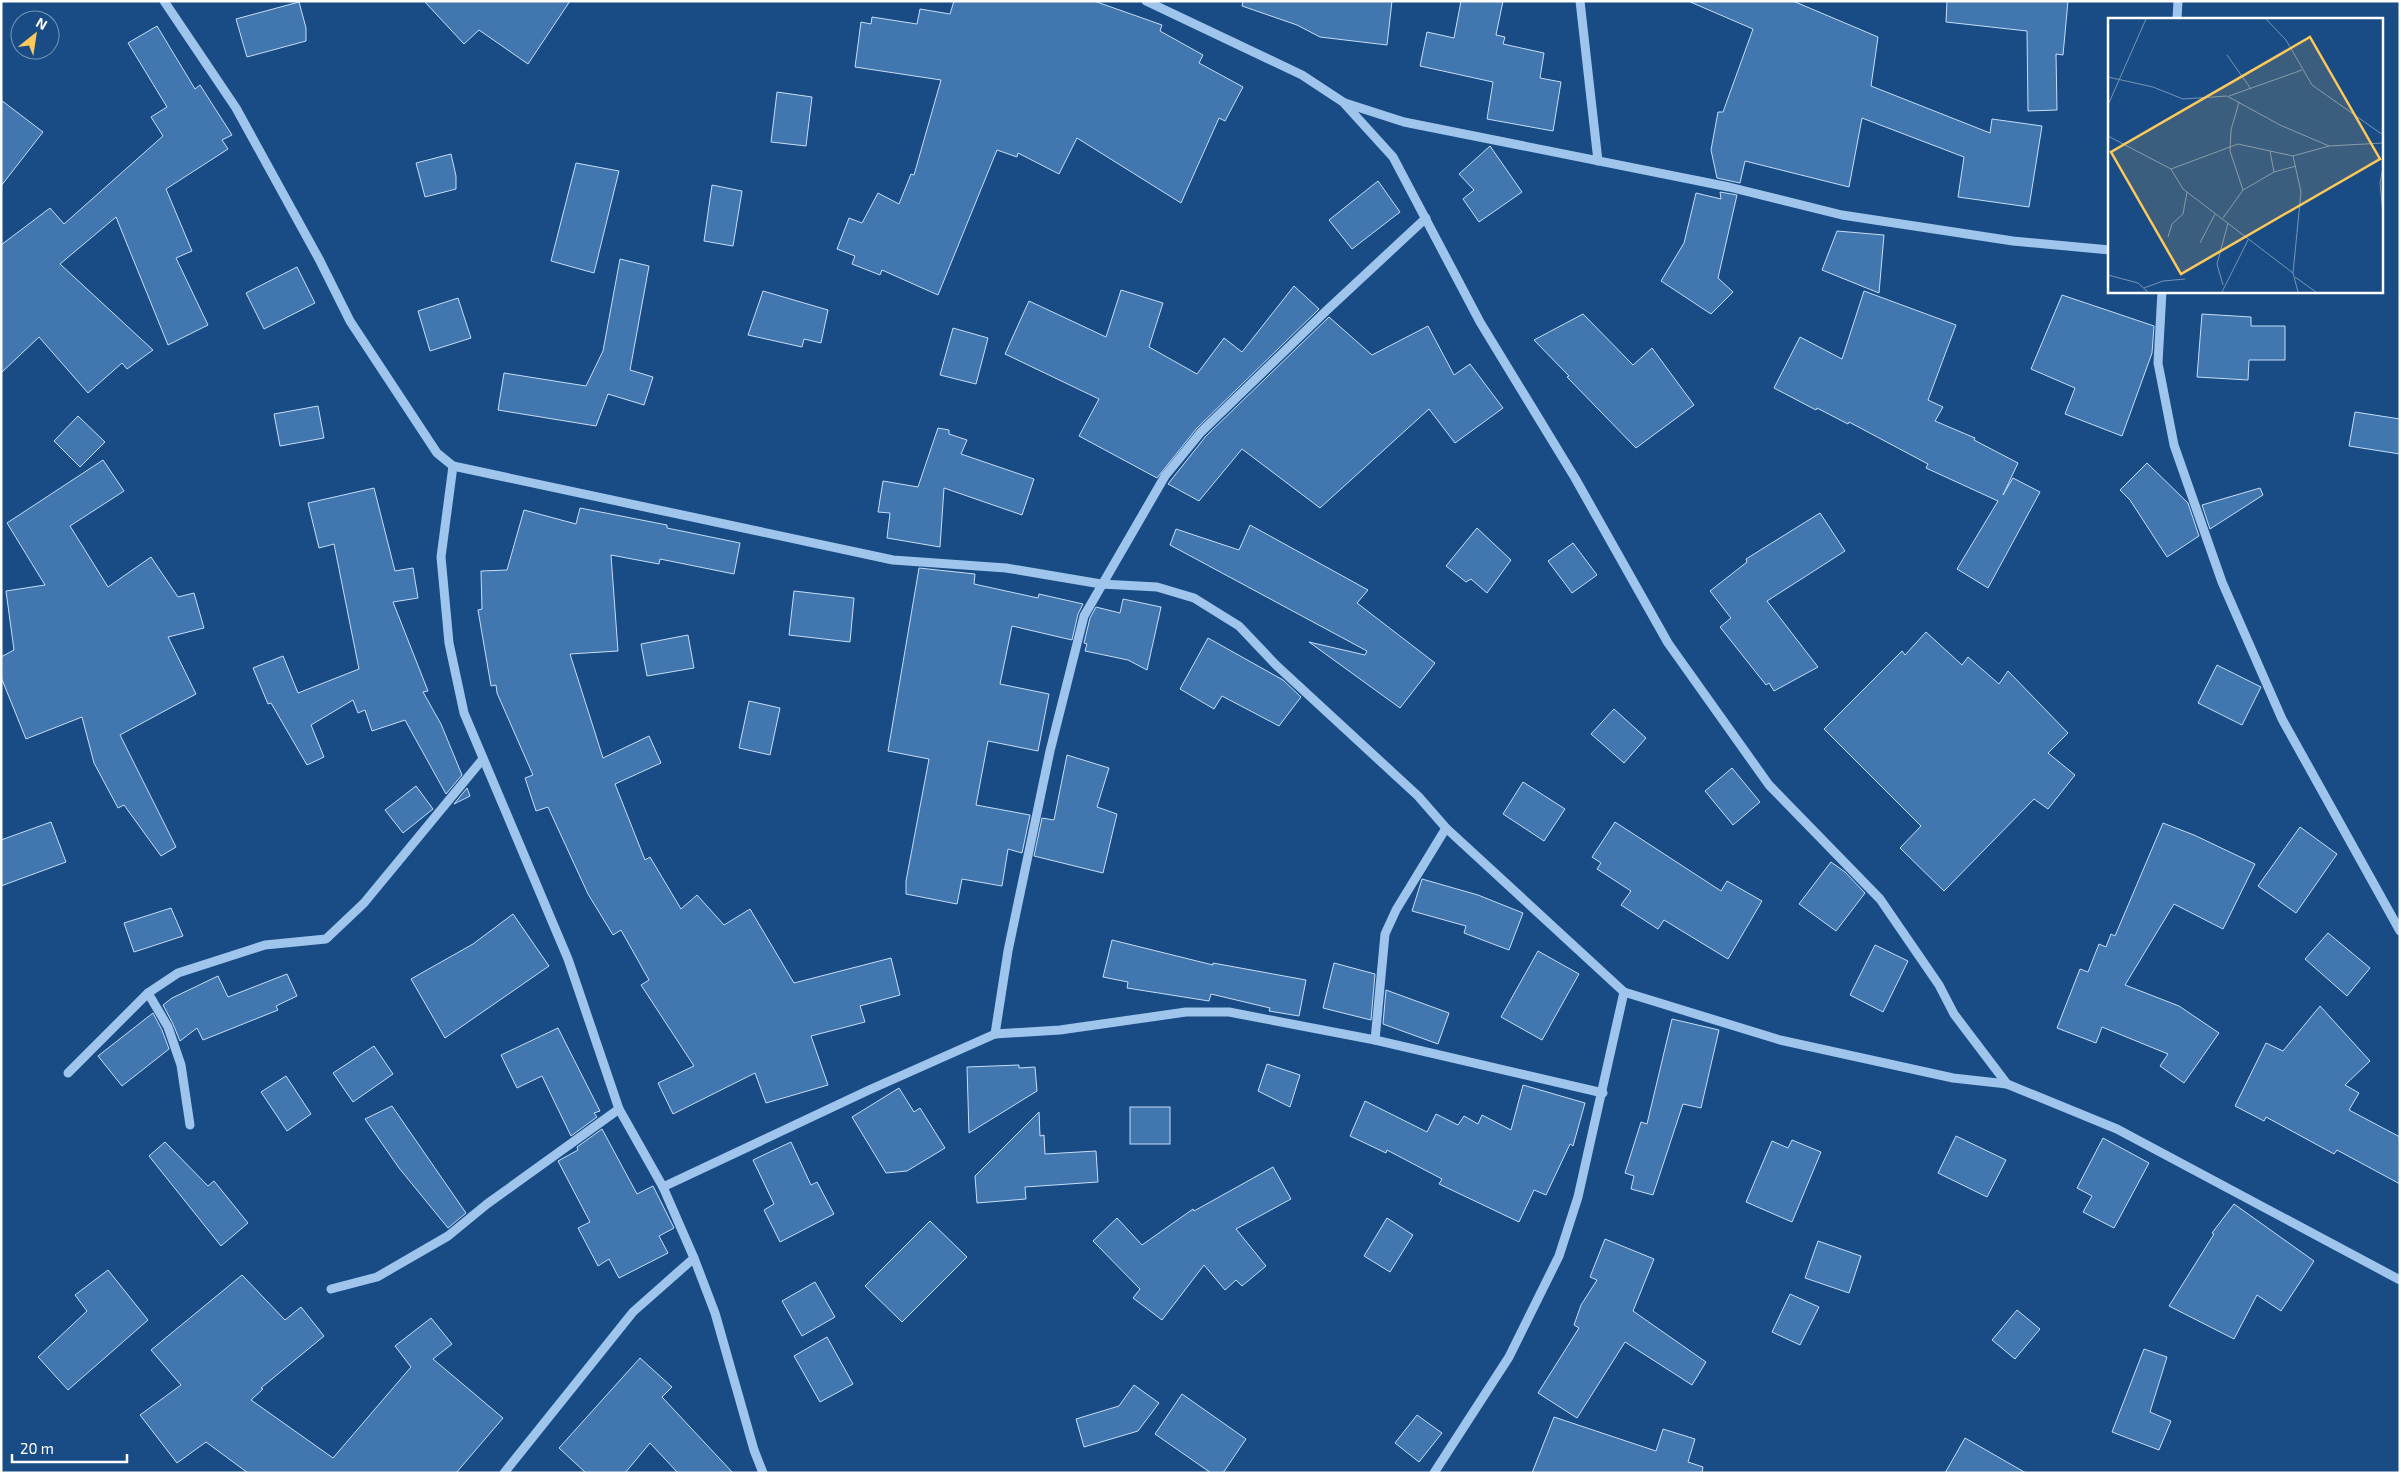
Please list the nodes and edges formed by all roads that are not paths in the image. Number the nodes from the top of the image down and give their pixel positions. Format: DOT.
graph roads {
  1 [pos="164,1"];
  2 [pos="1146,1"];
  3 [pos="1580,1"];
  4 [pos="2178,1"];
  5 [pos="2177,18"];
  6 [pos="1343,102"];
  7 [pos="1598,161"];
  8 [pos="1426,218"];
  9 [pos="2108,250"];
  10 [pos="2162,292"];
  11 [pos="453,466"];
  12 [pos="1101,584"];
  13 [pos="482,760"];
  14 [pos="1446,828"];
  15 [pos="2400,931"];
  16 [pos="1624,992"];
  17 [pos="148,993"];
  18 [pos="996,1034"];
  19 [pos="1375,1040"];
  20 [pos="68,1073"];
  21 [pos="2007,1084"];
  22 [pos="1603,1093"];
  23 [pos="619,1109"];
  24 [pos="190,1125"];
  25 [pos="664,1187"];
  26 [pos="694,1258"];
  27 [pos="2400,1280"];
  28 [pos="331,1289"];
  29 [pos="504,1473"];
  30 [pos="763,1473"];
  31 [pos="1434,1473"];
  1 -- 11 [label="street"];
  2 -- 6 [label="street"];
  3 -- 7 [label="street"];
  4 -- 5 [label="street"];
  6 -- 7 [label="street"];
  6 -- 8 [label="street"];
  7 -- 9 [label="street"];
  8 -- 12 [label="street"];
  8 -- 21 [label="street"];
  10 -- 15 [label="street"];
  11 -- 12 [label="street"];
  11 -- 13 [label="street"];
  12 -- 14 [label="street"];
  12 -- 18 [label="street"];
  13 -- 17 [label="street"];
  13 -- 23 [label="street"];
  14 -- 16 [label="street"];
  14 -- 19 [label="street"];
  16 -- 21 [label="street"];
  16 -- 22 [label="street"];
  17 -- 20 [label="street"];
  17 -- 24 [label="street"];
  18 -- 19 [label="street"];
  18 -- 25 [label="street"];
  19 -- 22 [label="street"];
  21 -- 27 [label="street"];
  22 -- 31 [label="street"];
  23 -- 25 [label="street"];
  23 -- 28 [label="street"];
  25 -- 26 [label="street"];
  26 -- 29 [label="street"];
  26 -- 30 [label="street"];
}
